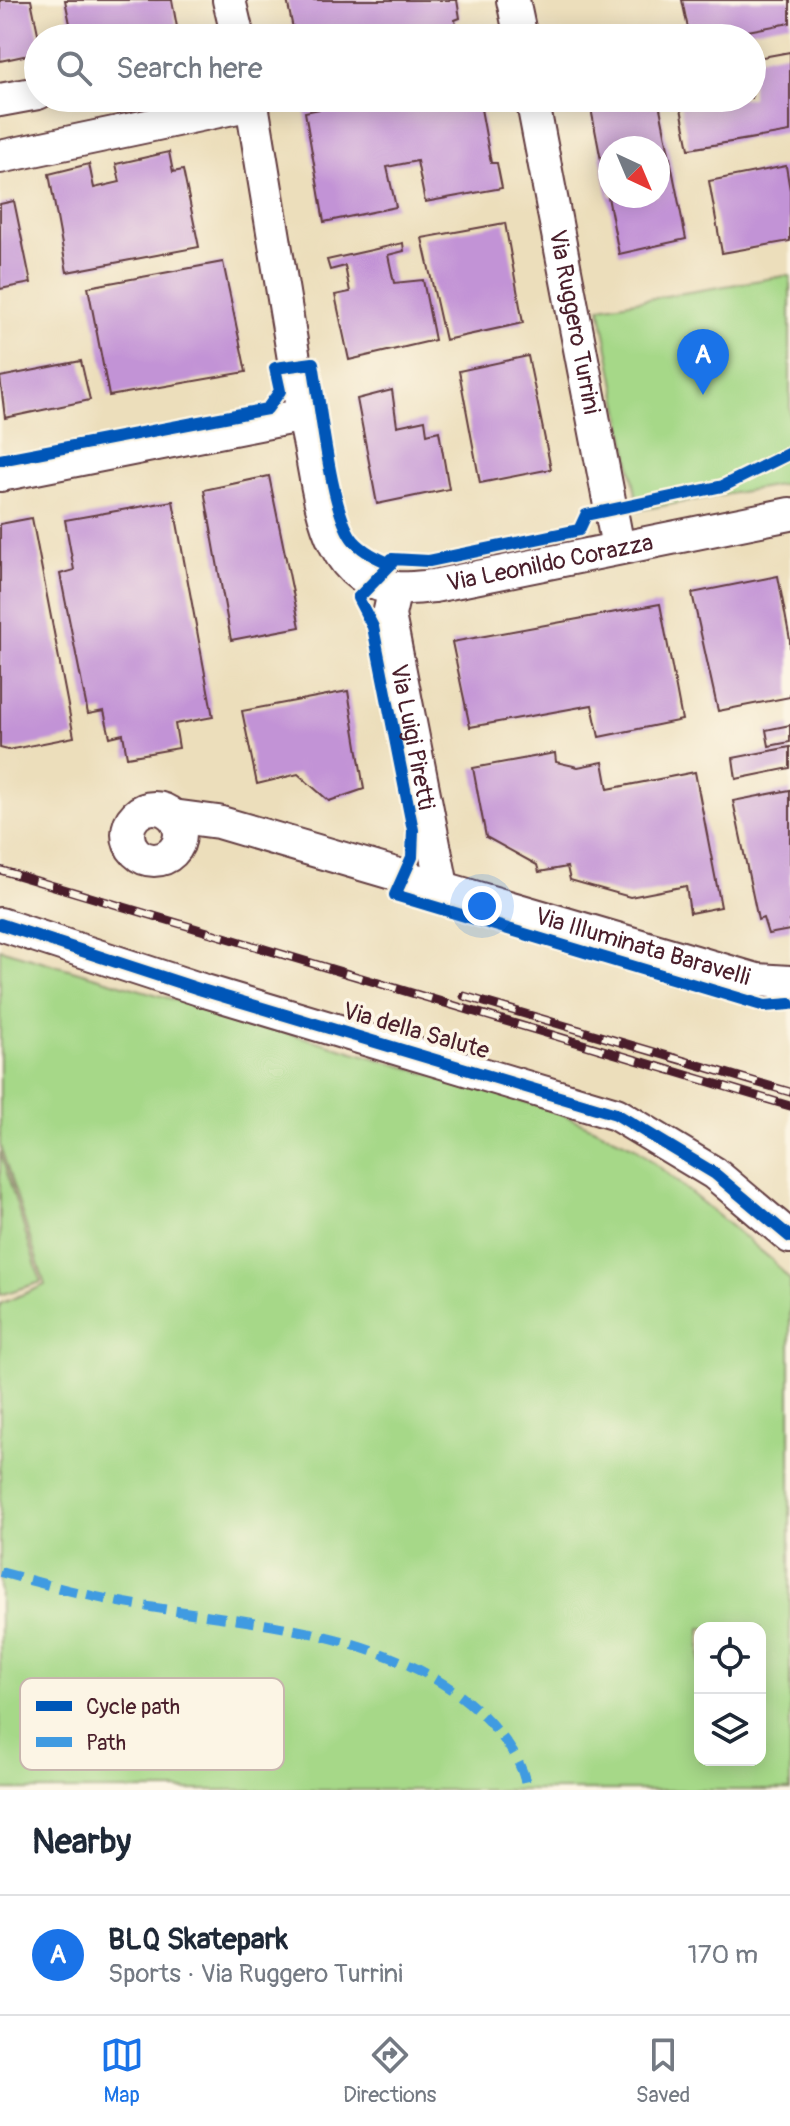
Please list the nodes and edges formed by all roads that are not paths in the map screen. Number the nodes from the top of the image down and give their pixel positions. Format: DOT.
graph roads {
  1 [pos="229,0"];
  2 [pos="513,0"];
  3 [pos="235,24"];
  4 [pos="518,24"];
  5 [pos="24,96"];
  6 [pos="0,100"];
  7 [pos="172,112"];
  8 [pos="253,112"];
  9 [pos="535,112"];
  10 [pos="0,157"];
  11 [pos="292,410"];
  12 [pos="0,475"];
  13 [pos="790,514"];
  14 [pos="618,547"];
  15 [pos="395,588"];
  16 [pos="173,816"];
  17 [pos="442,886"];
  18 [pos="0,924"];
  19 [pos="790,982"];
  20 [pos="790,1237"];
  1 -- 3 [label="street"];
  2 -- 4 [label="street"];
  5 -- 6 [label="street"];
  7 -- 10 [label="street"];
  8 -- 11 [label="street"];
  9 -- 14 [label="street, Via Ruggero Turrini"];
  11 -- 12 [label="street"];
  11 -- 15 [label="street, Via Leonildo Corazza"];
  13 -- 14 [label="street, Via Leonildo Corazza"];
  14 -- 15 [label="street, Via Leonildo Corazza"];
  15 -- 17 [label="street, Via Luigi Piretti"];
  16 -- 17 [label="street, Via Illuminata Baravelli"];
  17 -- 19 [label="street, Via Illuminata Baravelli"];
  18 -- 20 [label="street, Via della Salute"];
}
